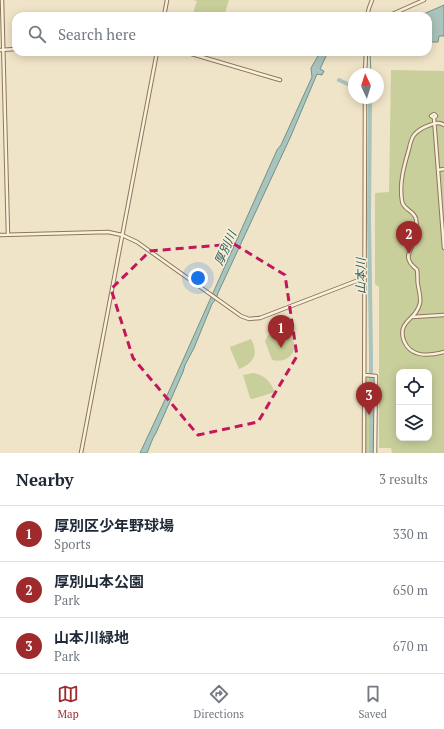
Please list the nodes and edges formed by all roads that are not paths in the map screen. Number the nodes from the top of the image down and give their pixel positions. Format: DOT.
graph roads {
  1 [pos="2,0"];
  2 [pos="167,0"];
  3 [pos="372,0"];
  4 [pos="424,0"];
  5 [pos="165,12"];
  6 [pos="368,12"];
  7 [pos="397,12"];
  8 [pos="12,49"];
  9 [pos="1,50"];
  10 [pos="156,56"];
  11 [pos="199,56"];
  12 [pos="366,56"];
  13 [pos="366,68"];
  14 [pos="280,80"];
  15 [pos="365,104"];
  16 [pos="434,118"];
  17 [pos="434,124"];
  18 [pos="444,125"];
  19 [pos="438,170"];
  20 [pos="444,170"];
  21 [pos="0,235"];
  22 [pos="8,235"];
  23 [pos="122,235"];
  24 [pos="444,248"];
  25 [pos="364,278"];
  26 [pos="444,315"];
  27 [pos="411,318"];
  28 [pos="444,352"];
  29 [pos="365,375"];
  30 [pos="81,453"];
  31 [pos="364,453"];
  32 [pos="375,453"];
  1 -- 9 [label="street"];
  2 -- 5 [label="street"];
  3 -- 6 [label="street"];
  4 -- 7 [label="street"];
  8 -- 9 [label="street"];
  9 -- 22 [label="street"];
  10 -- 23 [label="street"];
  11 -- 14 [label="street"];
  12 -- 13 [label="street"];
  15 -- 25 [label="street"];
  16 -- 17 [label="street"];
  17 -- 18 [label="street"];
  17 -- 19 [label="street"];
  17 -- 27 [label="street"];
  19 -- 20 [label="street"];
  19 -- 24 [label="street"];
  21 -- 22 [label="street"];
  22 -- 23 [label="street"];
  23 -- 25 [label="street"];
  23 -- 30 [label="street"];
  25 -- 29 [label="street"];
  26 -- 27 [label="street"];
  27 -- 28 [label="street"];
  29 -- 31 [label="street"];
  29 -- 32 [label="street"];
}
